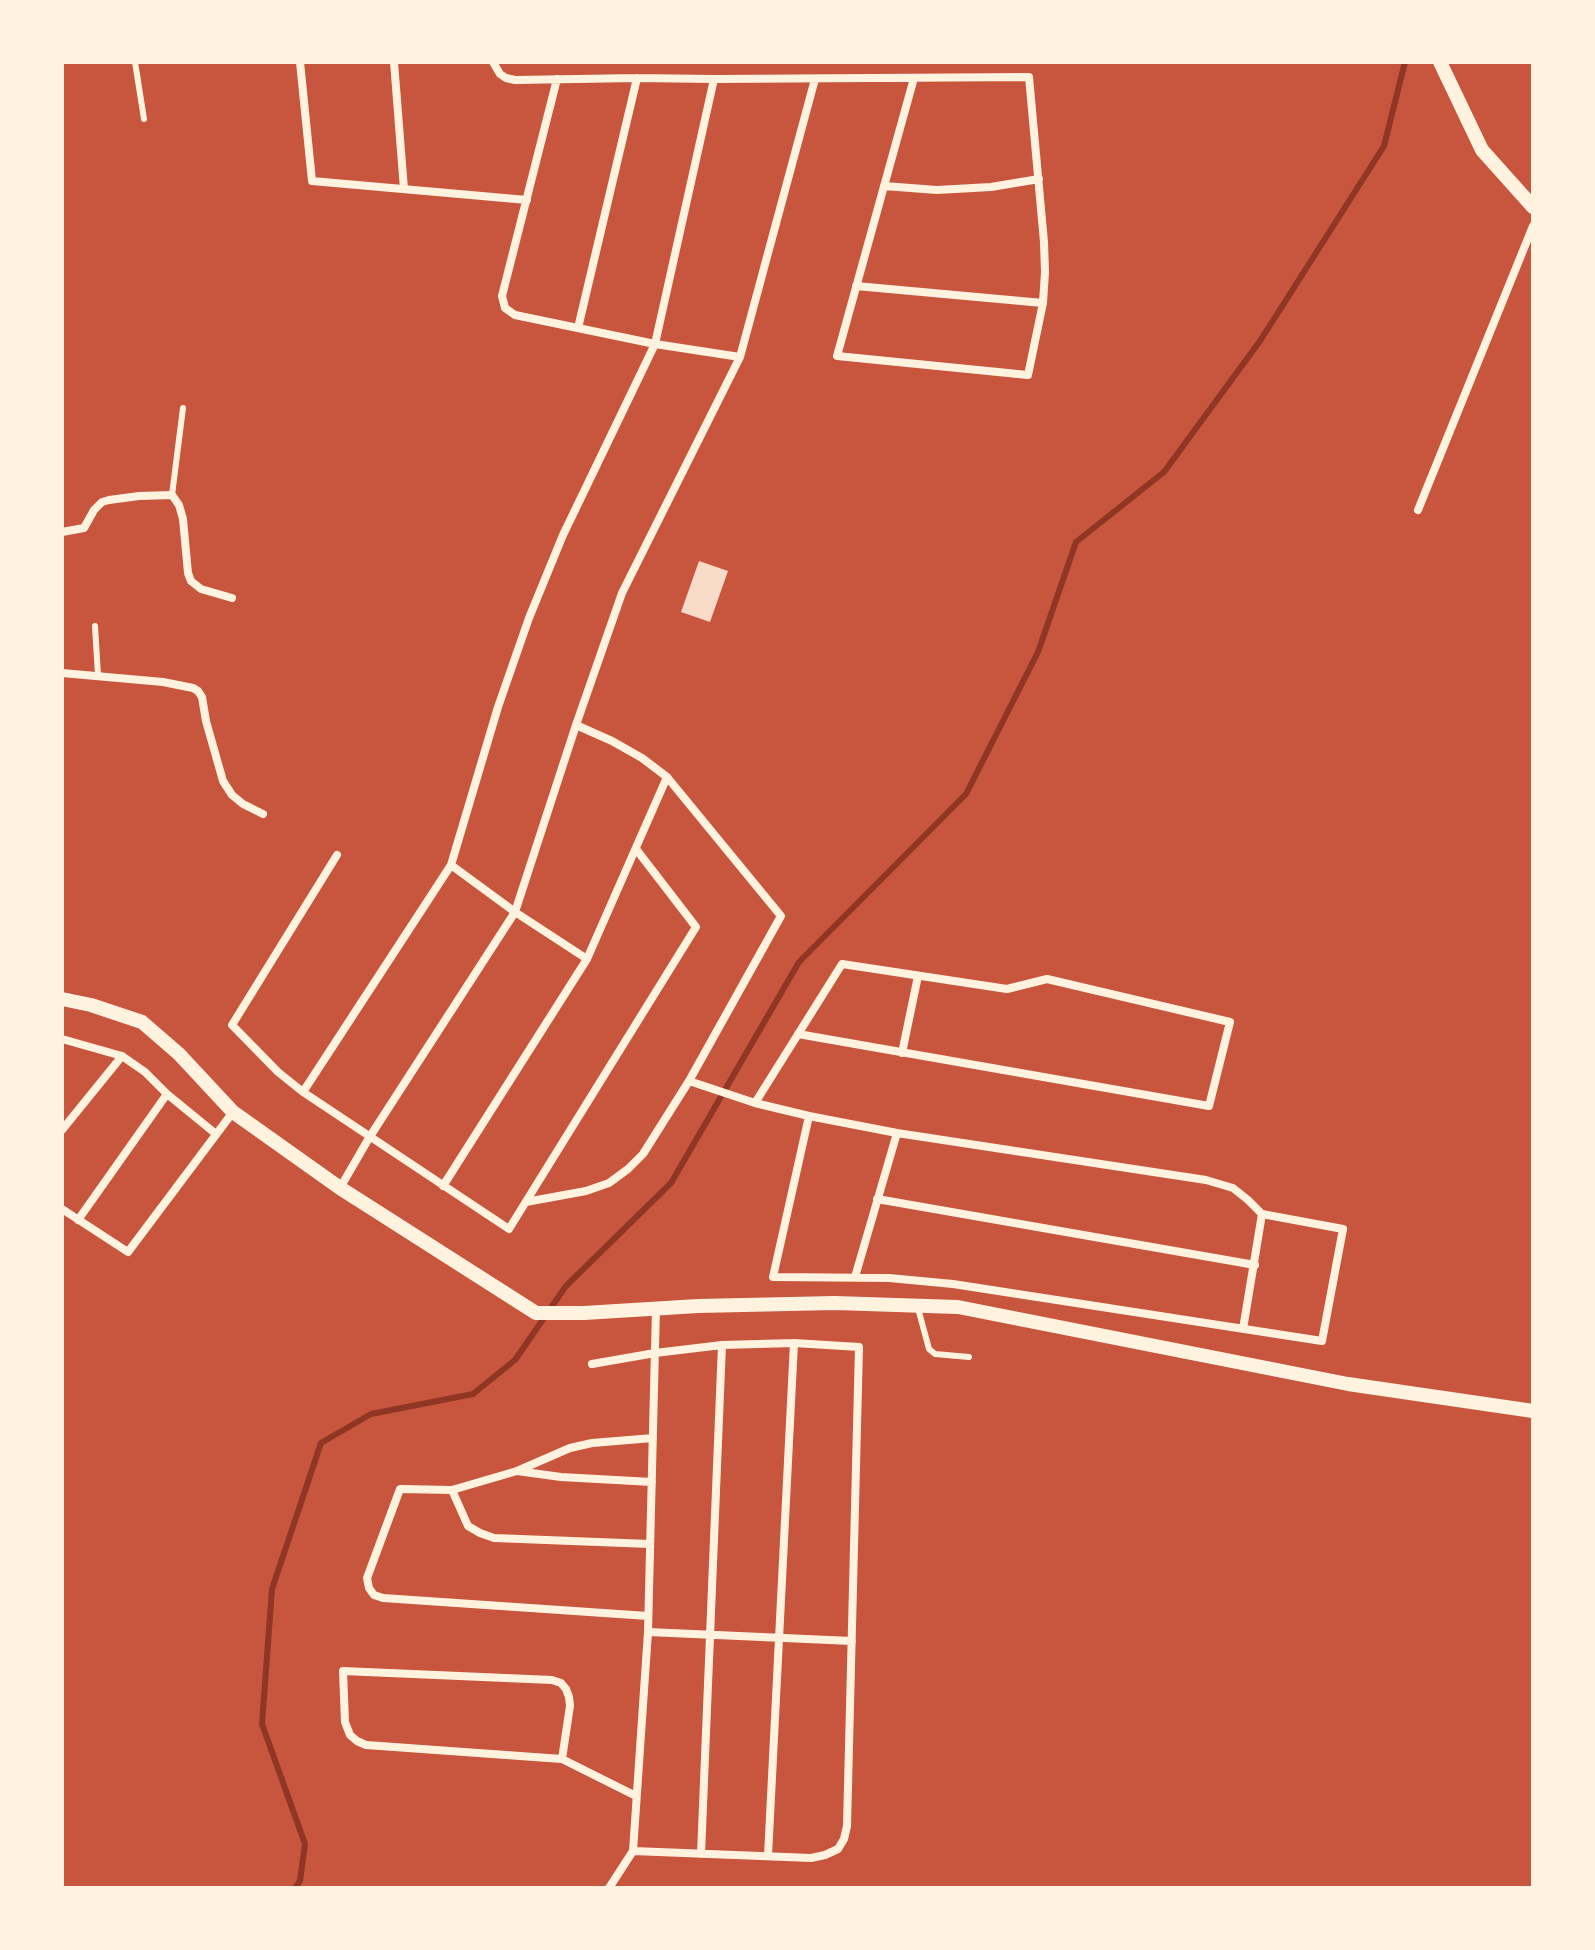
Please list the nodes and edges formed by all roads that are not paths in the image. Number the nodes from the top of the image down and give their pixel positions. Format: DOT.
graph roads {
  1 [pos="135,62"];
  2 [pos="300,62"];
  3 [pos="394,62"];
  4 [pos="493,62"];
  5 [pos="1440,62"];
  6 [pos="637,78"];
  7 [pos="914,78"];
  8 [pos="557,79"];
  9 [pos="714,79"];
  10 [pos="815,79"];
  11 [pos="144,119"];
  12 [pos="1039,179"];
  13 [pos="884,186"];
  14 [pos="404,189"];
  15 [pos="527,200"];
  16 [pos="1533,207"];
  17 [pos="1533,226"];
  18 [pos="856,286"];
  19 [pos="1043,303"];
  20 [pos="578,328"];
  21 [pos="655,344"];
  22 [pos="740,357"];
  23 [pos="183,408"];
  24 [pos="172,495"];
  25 [pos="1418,510"];
  26 [pos="62,532"];
  27 [pos="232,598"];
  28 [pos="95,626"];
  29 [pos="62,673"];
  30 [pos="98,675"];
  31 [pos="576,725"];
  32 [pos="667,777"];
  33 [pos="263,814"];
  34 [pos="636,849"];
  35 [pos="337,855"];
  36 [pos="451,865"];
  37 [pos="515,912"];
  38 [pos="587,959"];
  39 [pos="918,976"];
  40 [pos="62,999"];
  41 [pos="798,1034"];
  42 [pos="62,1039"];
  43 [pos="902,1053"];
  44 [pos="122,1056"];
  45 [pos="689,1081"];
  46 [pos="303,1092"];
  47 [pos="167,1094"];
  48 [pos="755,1103"];
  49 [pos="233,1112"];
  50 [pos="809,1116"];
  51 [pos="62,1130"];
  52 [pos="897,1133"];
  53 [pos="216,1134"];
  54 [pos="369,1138"];
  55 [pos="443,1186"];
  56 [pos="340,1188"];
  57 [pos="877,1199"];
  58 [pos="526,1202"];
  59 [pos="62,1209"];
  60 [pos="1262,1214"];
  61 [pos="78,1220"];
  62 [pos="1255,1265"];
  63 [pos="855,1277"];
  64 [pos="917,1304"];
  65 [pos="656,1308"];
  66 [pos="1243,1329"];
  67 [pos="794,1343"];
  68 [pos="722,1345"];
  69 [pos="655,1353"];
  70 [pos="969,1357"];
  71 [pos="592,1364"];
  72 [pos="1533,1411"];
  73 [pos="653,1438"];
  74 [pos="517,1471"];
  75 [pos="652,1482"];
  76 [pos="452,1490"];
  77 [pos="650,1544"];
  78 [pos="648,1616"];
  79 [pos="648,1632"];
  80 [pos="710,1635"];
  81 [pos="780,1638"];
  82 [pos="852,1641"];
  83 [pos="562,1759"];
  84 [pos="636,1796"];
  85 [pos="633,1851"];
  86 [pos="701,1854"];
  87 [pos="768,1856"];
  88 [pos="609,1888"];
  1 -- 11 [label="lane"];
  2 -- 14 [label="street"];
  3 -- 14 [label="street"];
  4 -- 8 [label="street"];
  5 -- 16 [label="street"];
  6 -- 8 [label="street"];
  6 -- 9 [label="street"];
  6 -- 20 [label="street"];
  7 -- 10 [label="street"];
  7 -- 12 [label="street"];
  7 -- 13 [label="street"];
  8 -- 15 [label="street"];
  9 -- 10 [label="street"];
  9 -- 21 [label="street"];
  10 -- 22 [label="street"];
  12 -- 13 [label="street"];
  12 -- 19 [label="street"];
  13 -- 18 [label="street"];
  14 -- 15 [label="street"];
  15 -- 20 [label="street"];
  17 -- 25 [label="street"];
  18 -- 19 [label="street"];
  18 -- 19 [label="street"];
  20 -- 21 [label="street"];
  21 -- 22 [label="street"];
  21 -- 36 [label="street"];
  22 -- 31 [label="street"];
  23 -- 24 [label="lane"];
  24 -- 26 [label="street"];
  24 -- 27 [label="street"];
  28 -- 30 [label="lane"];
  29 -- 30 [label="street"];
  30 -- 33 [label="street"];
  31 -- 32 [label="street"];
  31 -- 37 [label="street"];
  32 -- 34 [label="street"];
  32 -- 45 [label="street"];
  34 -- 38 [label="street"];
  34 -- 58 [label="street"];
  35 -- 46 [label="street"];
  36 -- 37 [label="street"];
  36 -- 46 [label="street"];
  37 -- 38 [label="street"];
  37 -- 54 [label="street"];
  38 -- 55 [label="street"];
  39 -- 41 [label="street"];
  39 -- 43 [label="street"];
  39 -- 43 [label="street"];
  40 -- 49 [label="street"];
  41 -- 43 [label="street"];
  41 -- 48 [label="street"];
  42 -- 44 [label="street"];
  44 -- 47 [label="street"];
  44 -- 51 [label="street"];
  45 -- 48 [label="street"];
  45 -- 58 [label="street"];
  46 -- 54 [label="street"];
  47 -- 53 [label="street"];
  47 -- 61 [label="street"];
  48 -- 50 [label="street"];
  49 -- 53 [label="street"];
  49 -- 56 [label="street"];
  50 -- 52 [label="street"];
  50 -- 63 [label="street"];
  52 -- 57 [label="street"];
  52 -- 60 [label="street"];
  53 -- 61 [label="street"];
  54 -- 55 [label="street"];
  54 -- 56 [label="street"];
  55 -- 58 [label="street"];
  56 -- 65 [label="street"];
  57 -- 62 [label="street"];
  57 -- 63 [label="street"];
  59 -- 61 [label="street"];
  60 -- 62 [label="street"];
  60 -- 66 [label="street"];
  62 -- 66 [label="street"];
  63 -- 66 [label="street"];
  64 -- 65 [label="street"];
  64 -- 70 [label="lane"];
  64 -- 72 [label="street"];
  65 -- 69 [label="street"];
  67 -- 68 [label="street"];
  67 -- 81 [label="street"];
  67 -- 82 [label="street"];
  68 -- 69 [label="street"];
  68 -- 80 [label="street"];
  69 -- 71 [label="street"];
  69 -- 73 [label="street"];
  73 -- 74 [label="street"];
  73 -- 75 [label="street"];
  74 -- 75 [label="street"];
  74 -- 76 [label="street"];
  75 -- 77 [label="street"];
  76 -- 77 [label="street"];
  76 -- 78 [label="street"];
  77 -- 78 [label="street"];
  78 -- 79 [label="street"];
  79 -- 80 [label="street"];
  79 -- 84 [label="street"];
  80 -- 81 [label="street"];
  80 -- 86 [label="street"];
  81 -- 82 [label="street"];
  81 -- 87 [label="street"];
  82 -- 87 [label="street"];
  83 -- 83 [label="street"];
  83 -- 84 [label="street"];
  84 -- 85 [label="street"];
  85 -- 86 [label="street"];
  85 -- 88 [label="street"];
  86 -- 87 [label="street"];
}
